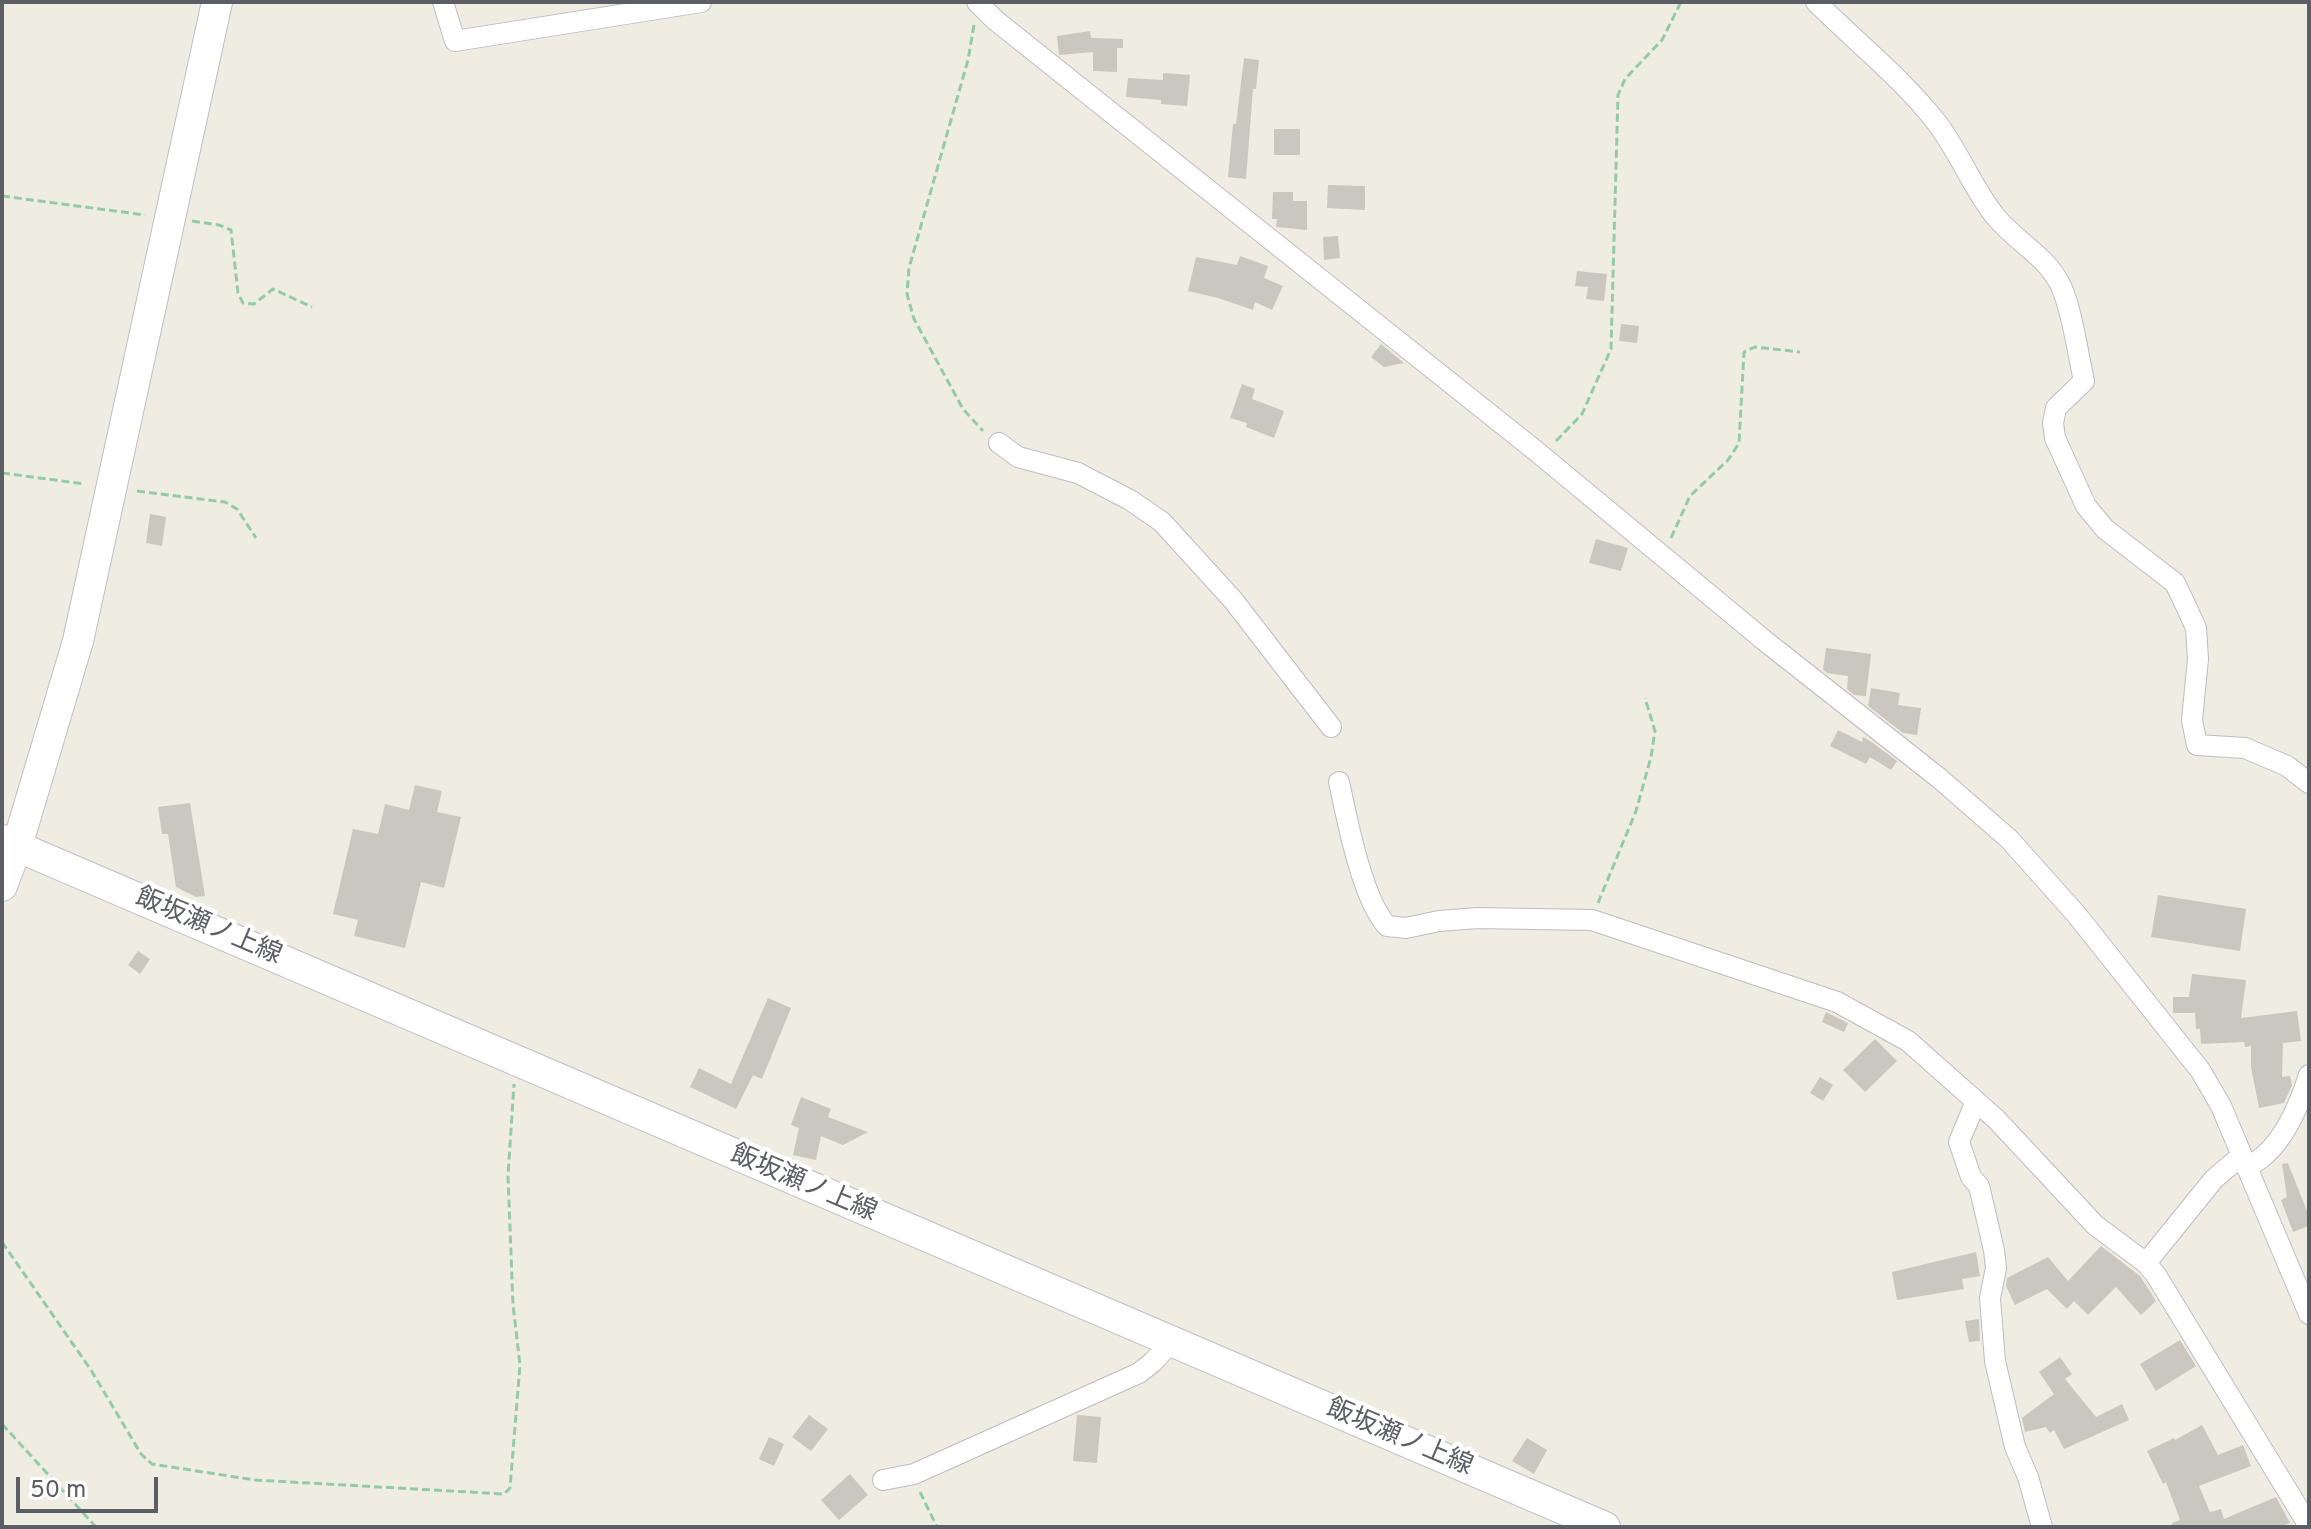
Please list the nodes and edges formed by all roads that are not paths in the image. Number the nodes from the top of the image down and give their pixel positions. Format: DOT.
graph roads {
  1 [pos="217,2"];
  2 [pos="443,2"];
  3 [pos="701,2"];
  4 [pos="1816,2"];
  5 [pos="980,5"];
  6 [pos="999,443"];
  7 [pos="1331,727"];
  8 [pos="1339,782"];
  9 [pos="2309,783"];
  10 [pos="9,843"];
  11 [pos="2,886"];
  12 [pos="2309,1075"];
  13 [pos="1976,1101"];
  14 [pos="2243,1162"];
  15 [pos="2146,1263"];
  16 [pos="2302,1279"];
  17 [pos="2309,1314"];
  18 [pos="1171,1342"];
  19 [pos="883,1480"];
  20 [pos="1605,1527"];
  21 [pos="2042,1527"];
  22 [pos="2306,1527"];
  1 -- 10 [label="main road"];
  2 -- 3 [label="street"];
  4 -- 9 [label="street"];
  5 -- 14 [label="street"];
  6 -- 7 [label="street"];
  8 -- 13 [label="street"];
  10 -- 11 [label="main road"];
  10 -- 18 [label="main road, 飯坂瀬ノ上線"];
  12 -- 14 [label="street"];
  13 -- 15 [label="street"];
  13 -- 21 [label="street"];
  14 -- 15 [label="street"];
  14 -- 16 [label="street"];
  15 -- 22 [label="street"];
  16 -- 17 [label="street"];
  18 -- 19 [label="street"];
  18 -- 20 [label="main road, 飯坂瀬ノ上線"];
}
